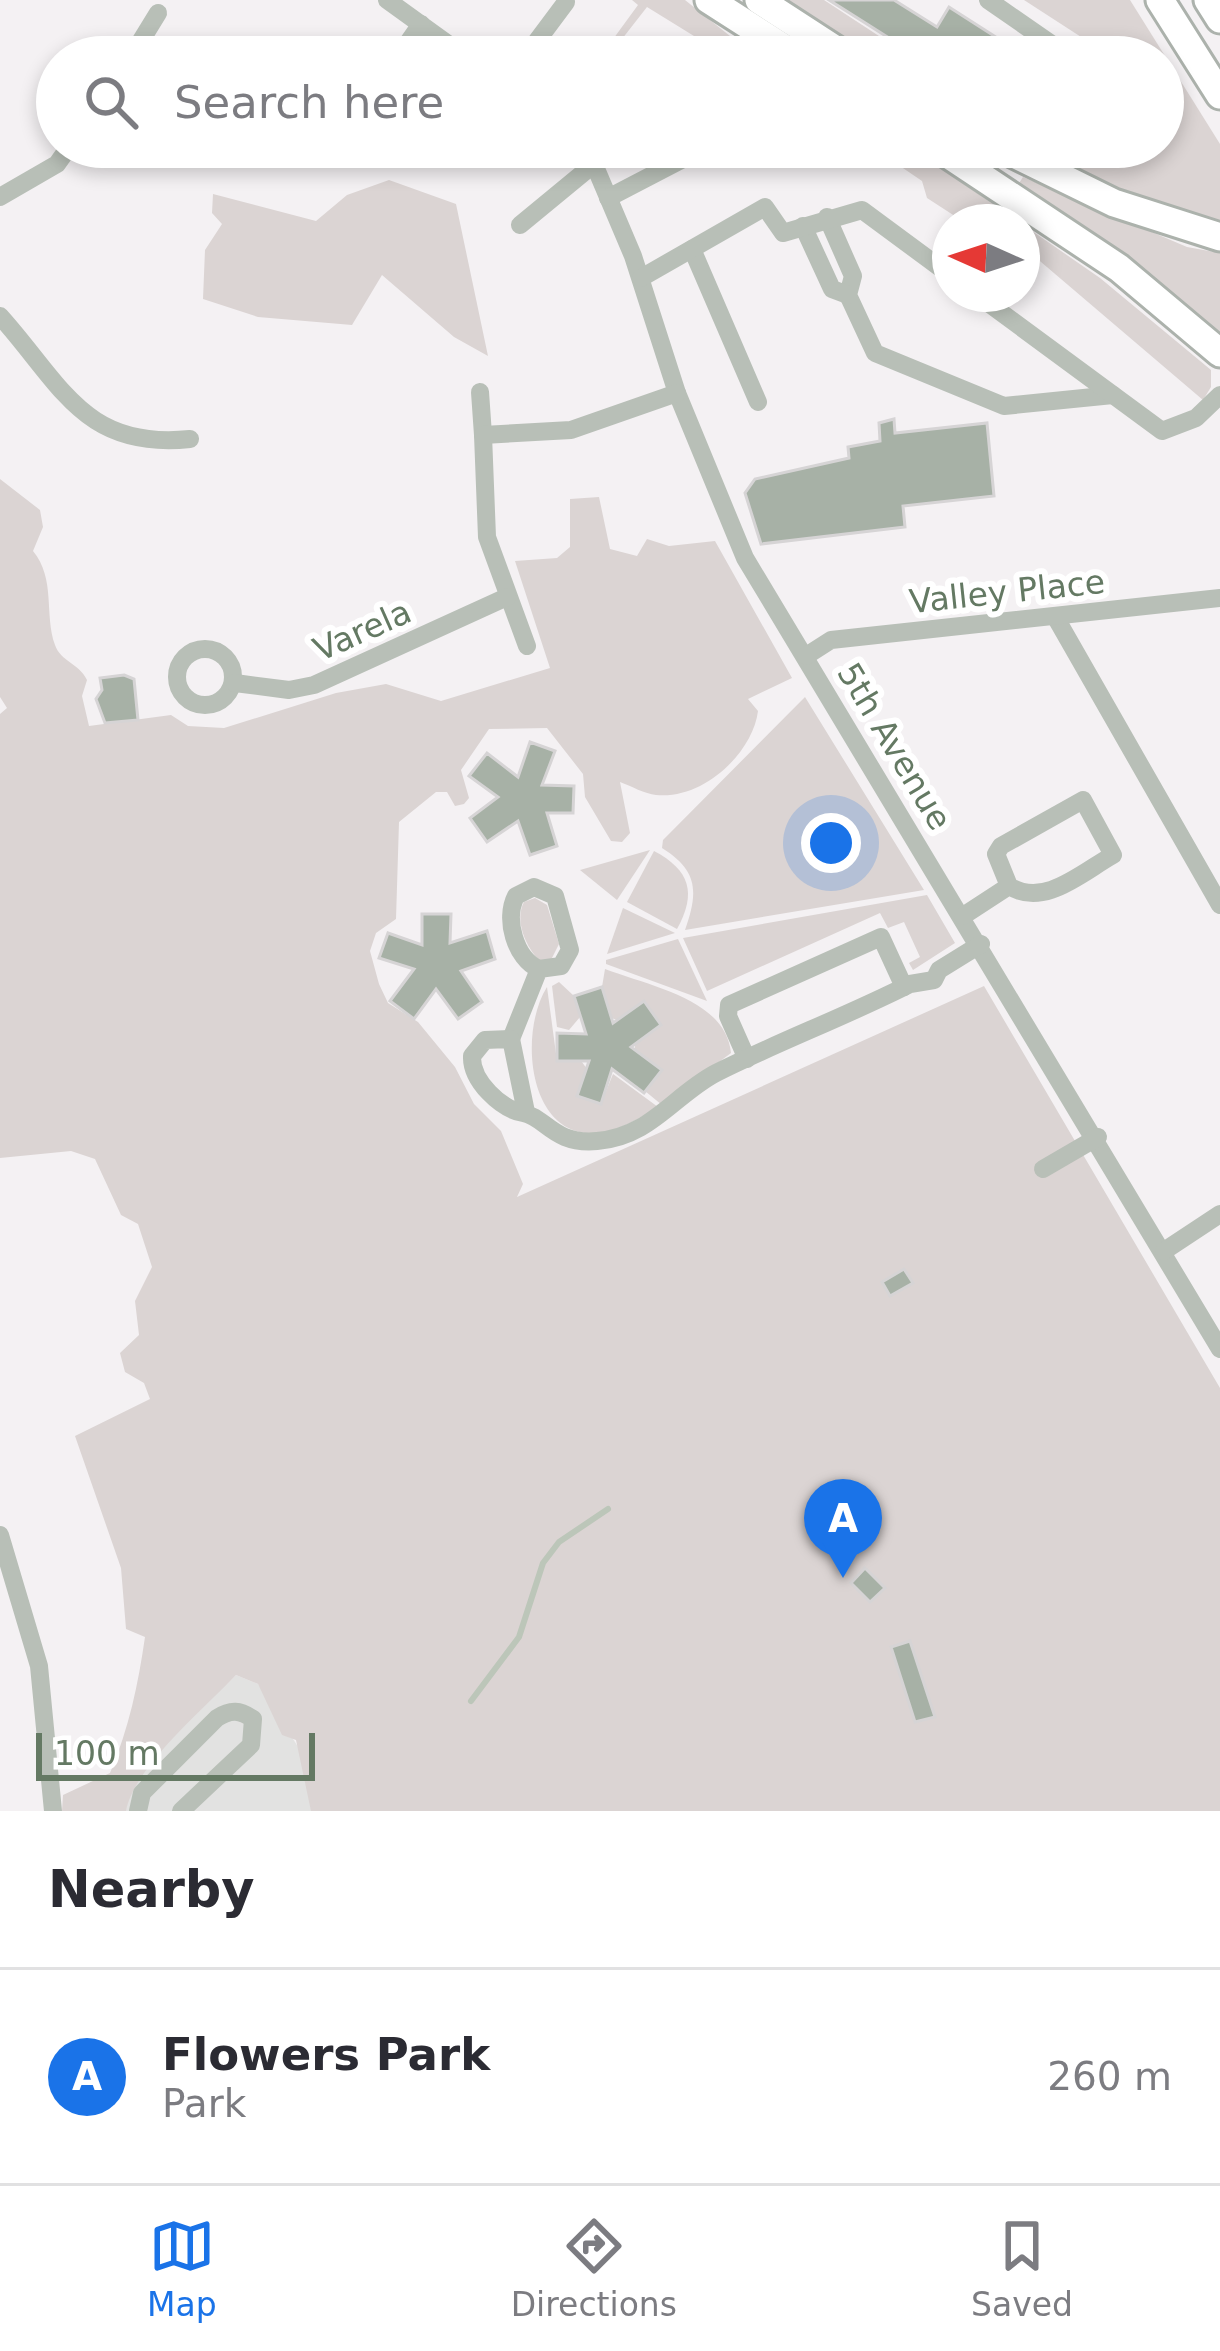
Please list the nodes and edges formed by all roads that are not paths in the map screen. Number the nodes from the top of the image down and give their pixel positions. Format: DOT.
graph roads {
  1 [pos="386,0"];
  2 [pos="709,0"];
  3 [pos="759,0"];
  4 [pos="988,0"];
  5 [pos="1160,0"];
  6 [pos="1208,0"];
  7 [pos="566,2"];
  8 [pos="158,13"];
  9 [pos="1220,19"];
  10 [pos="421,24"];
  11 [pos="143,36"];
  12 [pos="413,36"];
  13 [pos="437,36"];
  14 [pos="541,36"];
  15 [pos="765,36"];
  16 [pos="815,36"];
  17 [pos="1040,36"];
  18 [pos="1183,36"];
  19 [pos="1184,38"];
  20 [pos="1220,95"];
  21 [pos="50,168"];
  22 [pos="589,168"];
  23 [pos="596,168"];
  24 [pos="666,168"];
  25 [pos="969,168"];
  26 [pos="1044,168"];
  27 [pos="0,197"];
  28 [pos="608,198"];
  29 [pos="827,217"];
  30 [pos="520,225"];
  31 [pos="803,226"];
  32 [pos="1220,237"];
  33 [pos="692,249"];
  34 [pos="932,262"];
  35 [pos="641,278"];
  36 [pos="848,295"];
  37 [pos="1000,312"];
  38 [pos="0,316"];
  39 [pos="1220,353"];
  40 [pos="480,392"];
  41 [pos="677,393"];
  42 [pos="1113,395"];
  43 [pos="1220,395"];
  44 [pos="758,402"];
  45 [pos="484,435"];
  46 [pos="190,439"];
  47 [pos="507,598"];
  48 [pos="1220,598"];
  49 [pos="1056,618"];
  50 [pos="526,646"];
  51 [pos="806,656"];
  52 [pos="235,682"];
  53 [pos="1009,886"];
  54 [pos="1220,904"];
  55 [pos="963,916"];
  56 [pos="981,944"];
  57 [pos="539,969"];
  58 [pos="908,986"];
  59 [pos="511,1039"];
  60 [pos="747,1059"];
  61 [pos="526,1112"];
  62 [pos="1098,1138"];
  63 [pos="1043,1169"];
  64 [pos="1220,1214"];
  65 [pos="1164,1251"];
  66 [pos="1220,1349"];
  67 [pos="0,1535"];
  68 [pos="53,1811"];
  69 [pos="138,1811"];
  70 [pos="181,1811"];
  1 -- 10 [label="street"];
  2 -- 15 [label="highway"];
  3 -- 16 [label="highway"];
  4 -- 17 [label="street"];
  5 -- 18 [label="highway"];
  6 -- 9 [label="highway"];
  7 -- 14 [label="street"];
  8 -- 11 [label="street"];
  10 -- 12 [label="street"];
  10 -- 13 [label="street"];
  19 -- 20 [label="highway"];
  21 -- 27 [label="street"];
  22 -- 30 [label="street"];
  23 -- 28 [label="street, 5th Avenue"];
  24 -- 28 [label="street"];
  25 -- 39 [label="highway"];
  26 -- 32 [label="highway"];
  28 -- 35 [label="street, 5th Avenue"];
  29 -- 31 [label="street"];
  29 -- 34 [label="street"];
  29 -- 36 [label="street"];
  31 -- 33 [label="street"];
  31 -- 36 [label="street"];
  33 -- 35 [label="street"];
  33 -- 44 [label="street"];
  35 -- 41 [label="street, 5th Avenue"];
  36 -- 42 [label="street"];
  37 -- 42 [label="street"];
  38 -- 46 [label="street"];
  40 -- 45 [label="street"];
  41 -- 45 [label="street"];
  41 -- 51 [label="street, 5th Avenue"];
  42 -- 43 [label="street"];
  45 -- 47 [label="street"];
  47 -- 50 [label="street"];
  47 -- 52 [label="street, Varela"];
  48 -- 49 [label="street, Valley Place"];
  49 -- 51 [label="street, Valley Place"];
  49 -- 54 [label="street"];
  51 -- 55 [label="street, 5th Avenue"];
  53 -- 53 [label="street"];
  53 -- 55 [label="street"];
  55 -- 56 [label="street, 5th Avenue"];
  56 -- 58 [label="street"];
  56 -- 62 [label="street, 5th Avenue"];
  57 -- 57 [label="street"];
  57 -- 59 [label="street"];
  58 -- 60 [label="street"];
  58 -- 60 [label="street"];
  59 -- 61 [label="street"];
  59 -- 61 [label="street"];
  60 -- 61 [label="street"];
  62 -- 63 [label="street"];
  62 -- 65 [label="street, 5th Avenue"];
  64 -- 65 [label="street"];
  65 -- 66 [label="street, 5th Avenue"];
  67 -- 68 [label="street"];
  69 -- 70 [label="street"];
}
